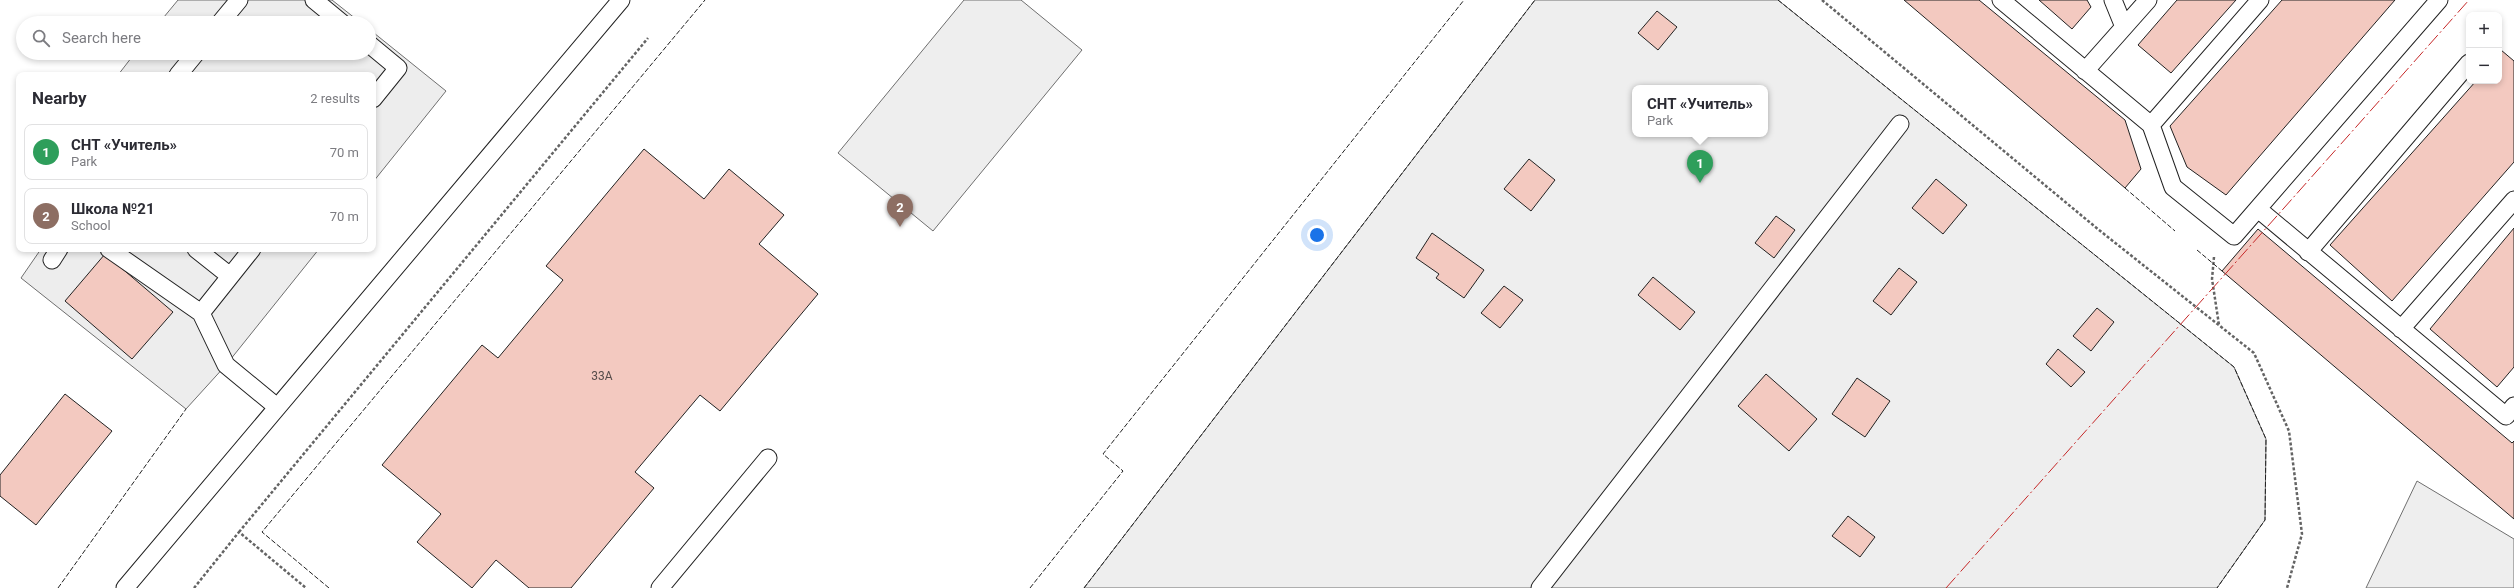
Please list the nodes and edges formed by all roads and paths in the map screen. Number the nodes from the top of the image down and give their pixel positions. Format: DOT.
graph roads {
  1 [pos="239,0"];
  2 [pos="314,0"];
  3 [pos="621,0"];
  4 [pos="1822,0"];
  5 [pos="2001,0"];
  6 [pos="2112,0"];
  7 [pos="2148,0"];
  8 [pos="2260,0"];
  9 [pos="2439,0"];
  10 [pos="226,16"];
  11 [pos="333,16"];
  12 [pos="2124,27"];
  13 [pos="648,38"];
  14 [pos="376,50"];
  15 [pos="190,60"];
  16 [pos="2466,66"];
  17 [pos="2085,71"];
  18 [pos="180,72"];
  19 [pos="376,95"];
  20 [pos="1900,124"];
  21 [pos="2150,125"];
  22 [pos="2514,200"];
  23 [pos="2258,209"];
  24 [pos="2216,222"];
  25 [pos="113,252"];
  26 [pos="200,252"];
  27 [pos="250,252"];
  28 [pos="2308,252"];
  29 [pos="230,276"];
  30 [pos="201,313"];
  31 [pos="2220,326"];
  32 [pos="2401,329"];
  33 [pos="2514,406"];
  34 [pos="277,407"];
  35 [pos="768,458"];
  36 [pos="239,532"];
  37 [pos="125,588"];
  38 [pos="194,588"];
  39 [pos="306,588"];
  40 [pos="660,588"];
  41 [pos="1540,588"];
  42 [pos="2287,588"];
  1 -- 10 [label="lane"];
  2 -- 11 [label="lane"];
  3 -- 34 [label="lane"];
  4 -- 31 [label="path"];
  5 -- 17 [label="lane"];
  6 -- 12 [label="lane"];
  7 -- 12 [label="lane"];
  8 -- 21 [label="lane"];
  9 -- 23 [label="lane"];
  12 -- 17 [label="lane"];
  13 -- 36 [label="path"];
  14 -- 19 [label="lane"];
  15 -- 18 [label="lane"];
  16 -- 28 [label="lane"];
  17 -- 21 [label="lane"];
  20 -- 41 [label="lane"];
  21 -- 24 [label="lane"];
  22 -- 32 [label="lane"];
  23 -- 24 [label="lane"];
  23 -- 28 [label="lane"];
  24 -- 31 [label="path"];
  25 -- 30 [label="lane"];
  26 -- 29 [label="lane"];
  27 -- 29 [label="lane"];
  28 -- 32 [label="lane"];
  29 -- 30 [label="lane"];
  30 -- 34 [label="lane"];
  31 -- 42 [label="path"];
  32 -- 33 [label="lane"];
  34 -- 37 [label="lane"];
  35 -- 40 [label="lane"];
  36 -- 38 [label="path"];
  36 -- 39 [label="path"];
}
